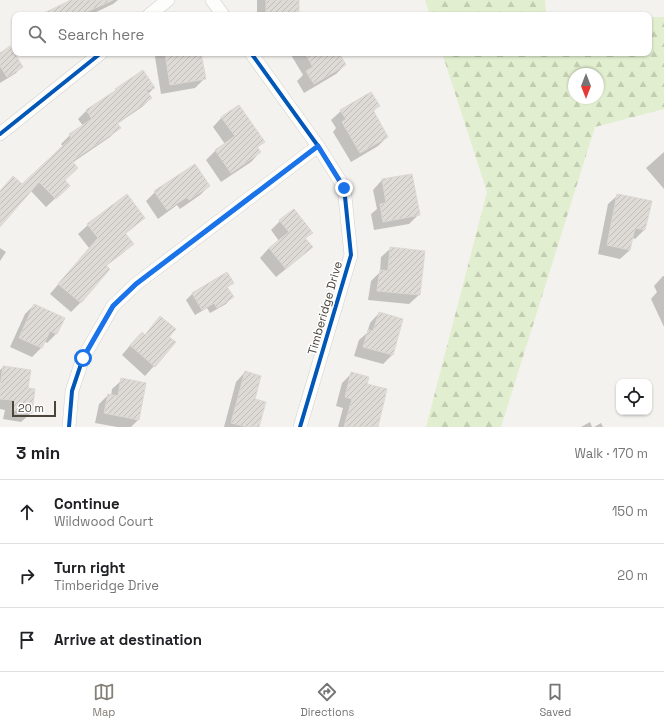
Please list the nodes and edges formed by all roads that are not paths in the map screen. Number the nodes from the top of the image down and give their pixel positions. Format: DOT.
graph roads {
  1 [pos="168,0"];
  2 [pos="212,0"];
  3 [pos="153,12"];
  4 [pos="221,12"];
  5 [pos="97,56"];
  6 [pos="253,56"];
  7 [pos="0,134"];
  8 [pos="318,146"];
  9 [pos="69,427"];
  10 [pos="300,427"];
  1 -- 3 [label="street"];
  2 -- 4 [label="street"];
  5 -- 7 [label="street"];
  6 -- 8 [label="street, Timberidge Drive"];
  8 -- 9 [label="street"];
  8 -- 10 [label="street, Timberidge Drive"];
}
